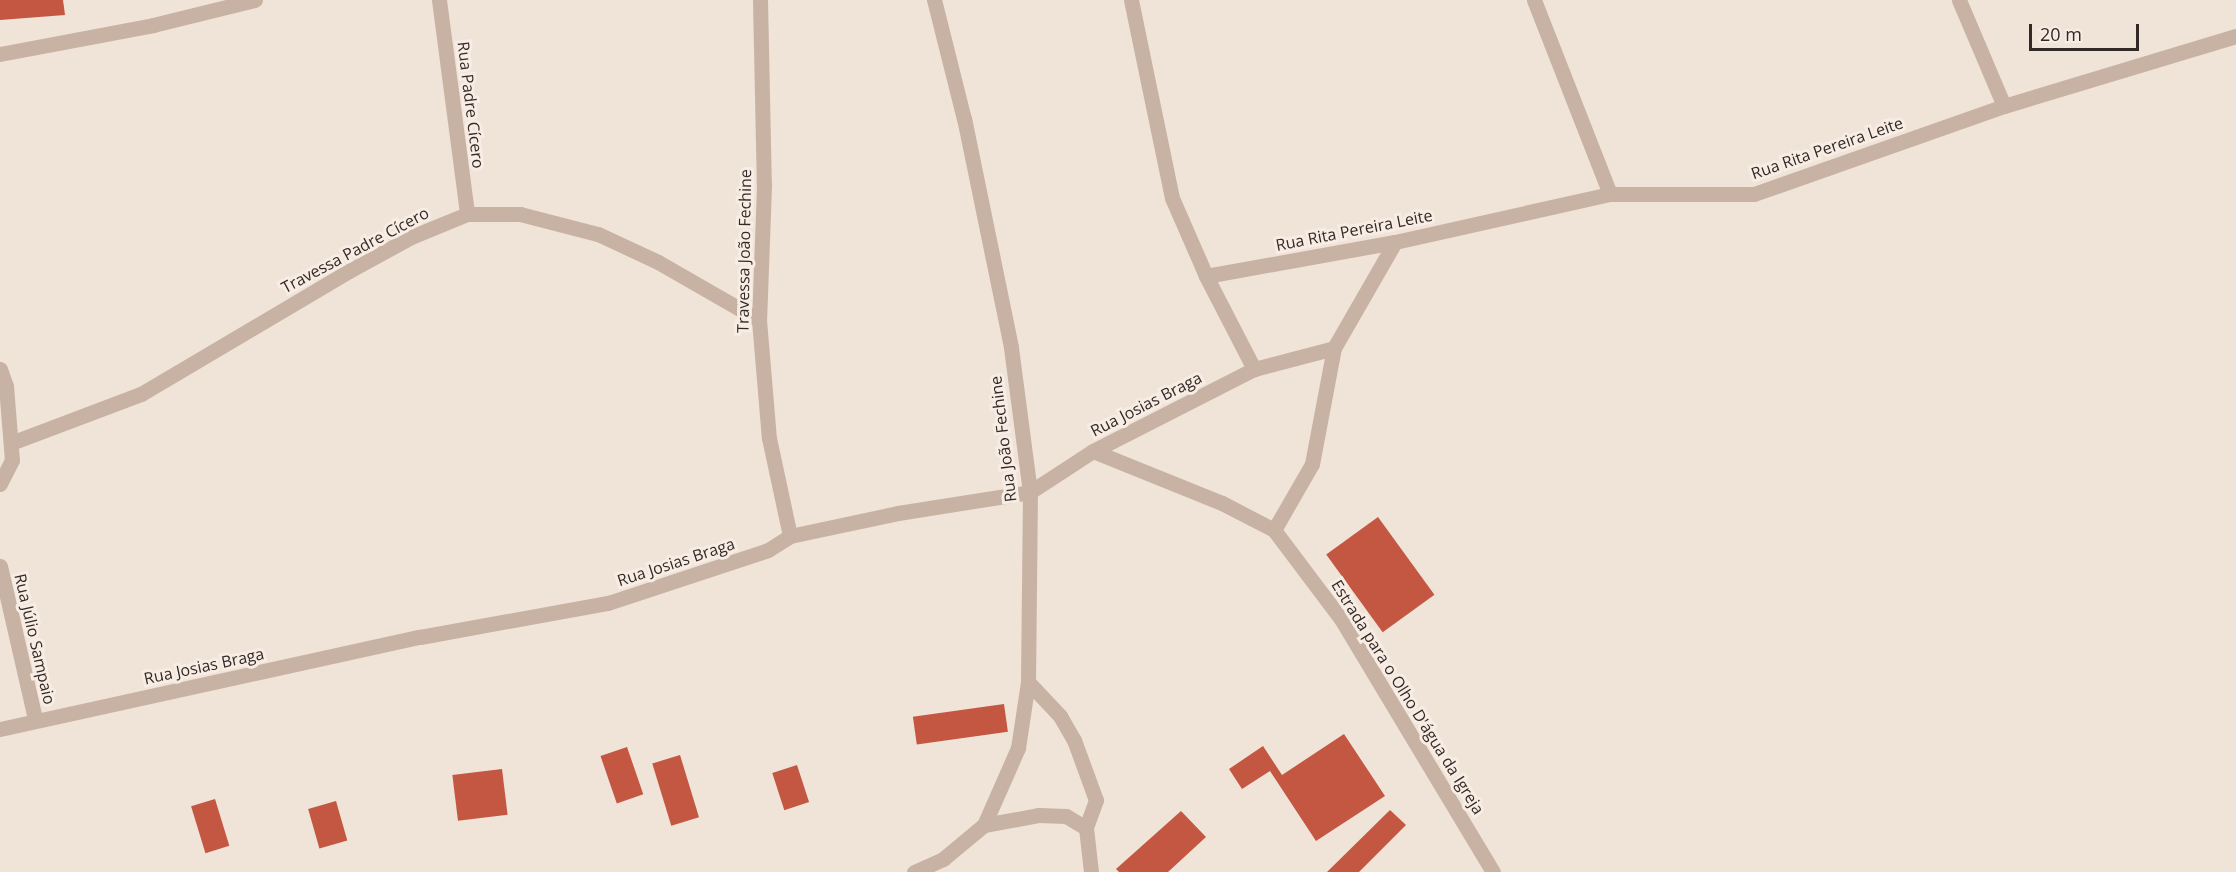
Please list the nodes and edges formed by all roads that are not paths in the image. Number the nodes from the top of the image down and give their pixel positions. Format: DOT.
graph roads {
  1 [pos="255,0"];
  2 [pos="439,0"];
  3 [pos="760,0"];
  4 [pos="934,0"];
  5 [pos="1131,0"];
  6 [pos="1534,0"];
  7 [pos="1959,0"];
  8 [pos="2236,36"];
  9 [pos="0,54"];
  10 [pos="2004,106"];
  11 [pos="1610,194"];
  12 [pos="467,214"];
  13 [pos="1395,242"];
  14 [pos="1206,276"];
  15 [pos="759,320"];
  16 [pos="1334,348"];
  17 [pos="0,369"];
  18 [pos="1254,369"];
  19 [pos="11,443"];
  20 [pos="1094,451"];
  21 [pos="0,484"];
  22 [pos="1030,492"];
  23 [pos="1274,530"];
  24 [pos="790,536"];
  25 [pos="0,566"];
  26 [pos="1028,682"];
  27 [pos="35,719"];
  28 [pos="0,729"];
  29 [pos="984,825"];
  30 [pos="1086,828"];
  31 [pos="914,872"];
  32 [pos="1091,872"];
  33 [pos="1493,872"];
  1 -- 9 [label="street"];
  2 -- 12 [label="street, Rua Padre Cícero"];
  3 -- 15 [label="street, Travessa João Fechine"];
  4 -- 22 [label="street, Rua João Fechine"];
  5 -- 14 [label="street"];
  6 -- 11 [label="street"];
  7 -- 10 [label="street"];
  8 -- 10 [label="street, Rua Rita Pereira Leite"];
  10 -- 11 [label="street, Rua Rita Pereira Leite"];
  11 -- 13 [label="street, Rua Rita Pereira Leite"];
  12 -- 15 [label="street, Travessa Padre Cícero"];
  12 -- 19 [label="street, Travessa Padre Cícero"];
  13 -- 14 [label="street, Rua Rita Pereira Leite"];
  13 -- 16 [label="street"];
  14 -- 18 [label="street"];
  15 -- 24 [label="street, Travessa João Fechine"];
  16 -- 18 [label="street, Rua Josias Braga"];
  16 -- 23 [label="street"];
  17 -- 19 [label="street"];
  18 -- 20 [label="street, Rua Josias Braga"];
  19 -- 21 [label="street"];
  20 -- 22 [label="street, Rua Josias Braga"];
  20 -- 23 [label="street, Estrada para o Olho D'água da Igreja"];
  22 -- 24 [label="street, Rua Josias Braga"];
  22 -- 26 [label="street, Rua João Fechine"];
  23 -- 33 [label="street, Estrada para o Olho D'água da Igreja"];
  24 -- 27 [label="street, Rua Josias Braga"];
  25 -- 27 [label="street, Rua Júlio Sampaio"];
  26 -- 29 [label="street, Rua João Fechine"];
  26 -- 30 [label="street"];
  27 -- 28 [label="street, Rua Josias Braga"];
  29 -- 30 [label="street"];
  29 -- 31 [label="street, Rua João Fechine"];
  30 -- 32 [label="street"];
}
